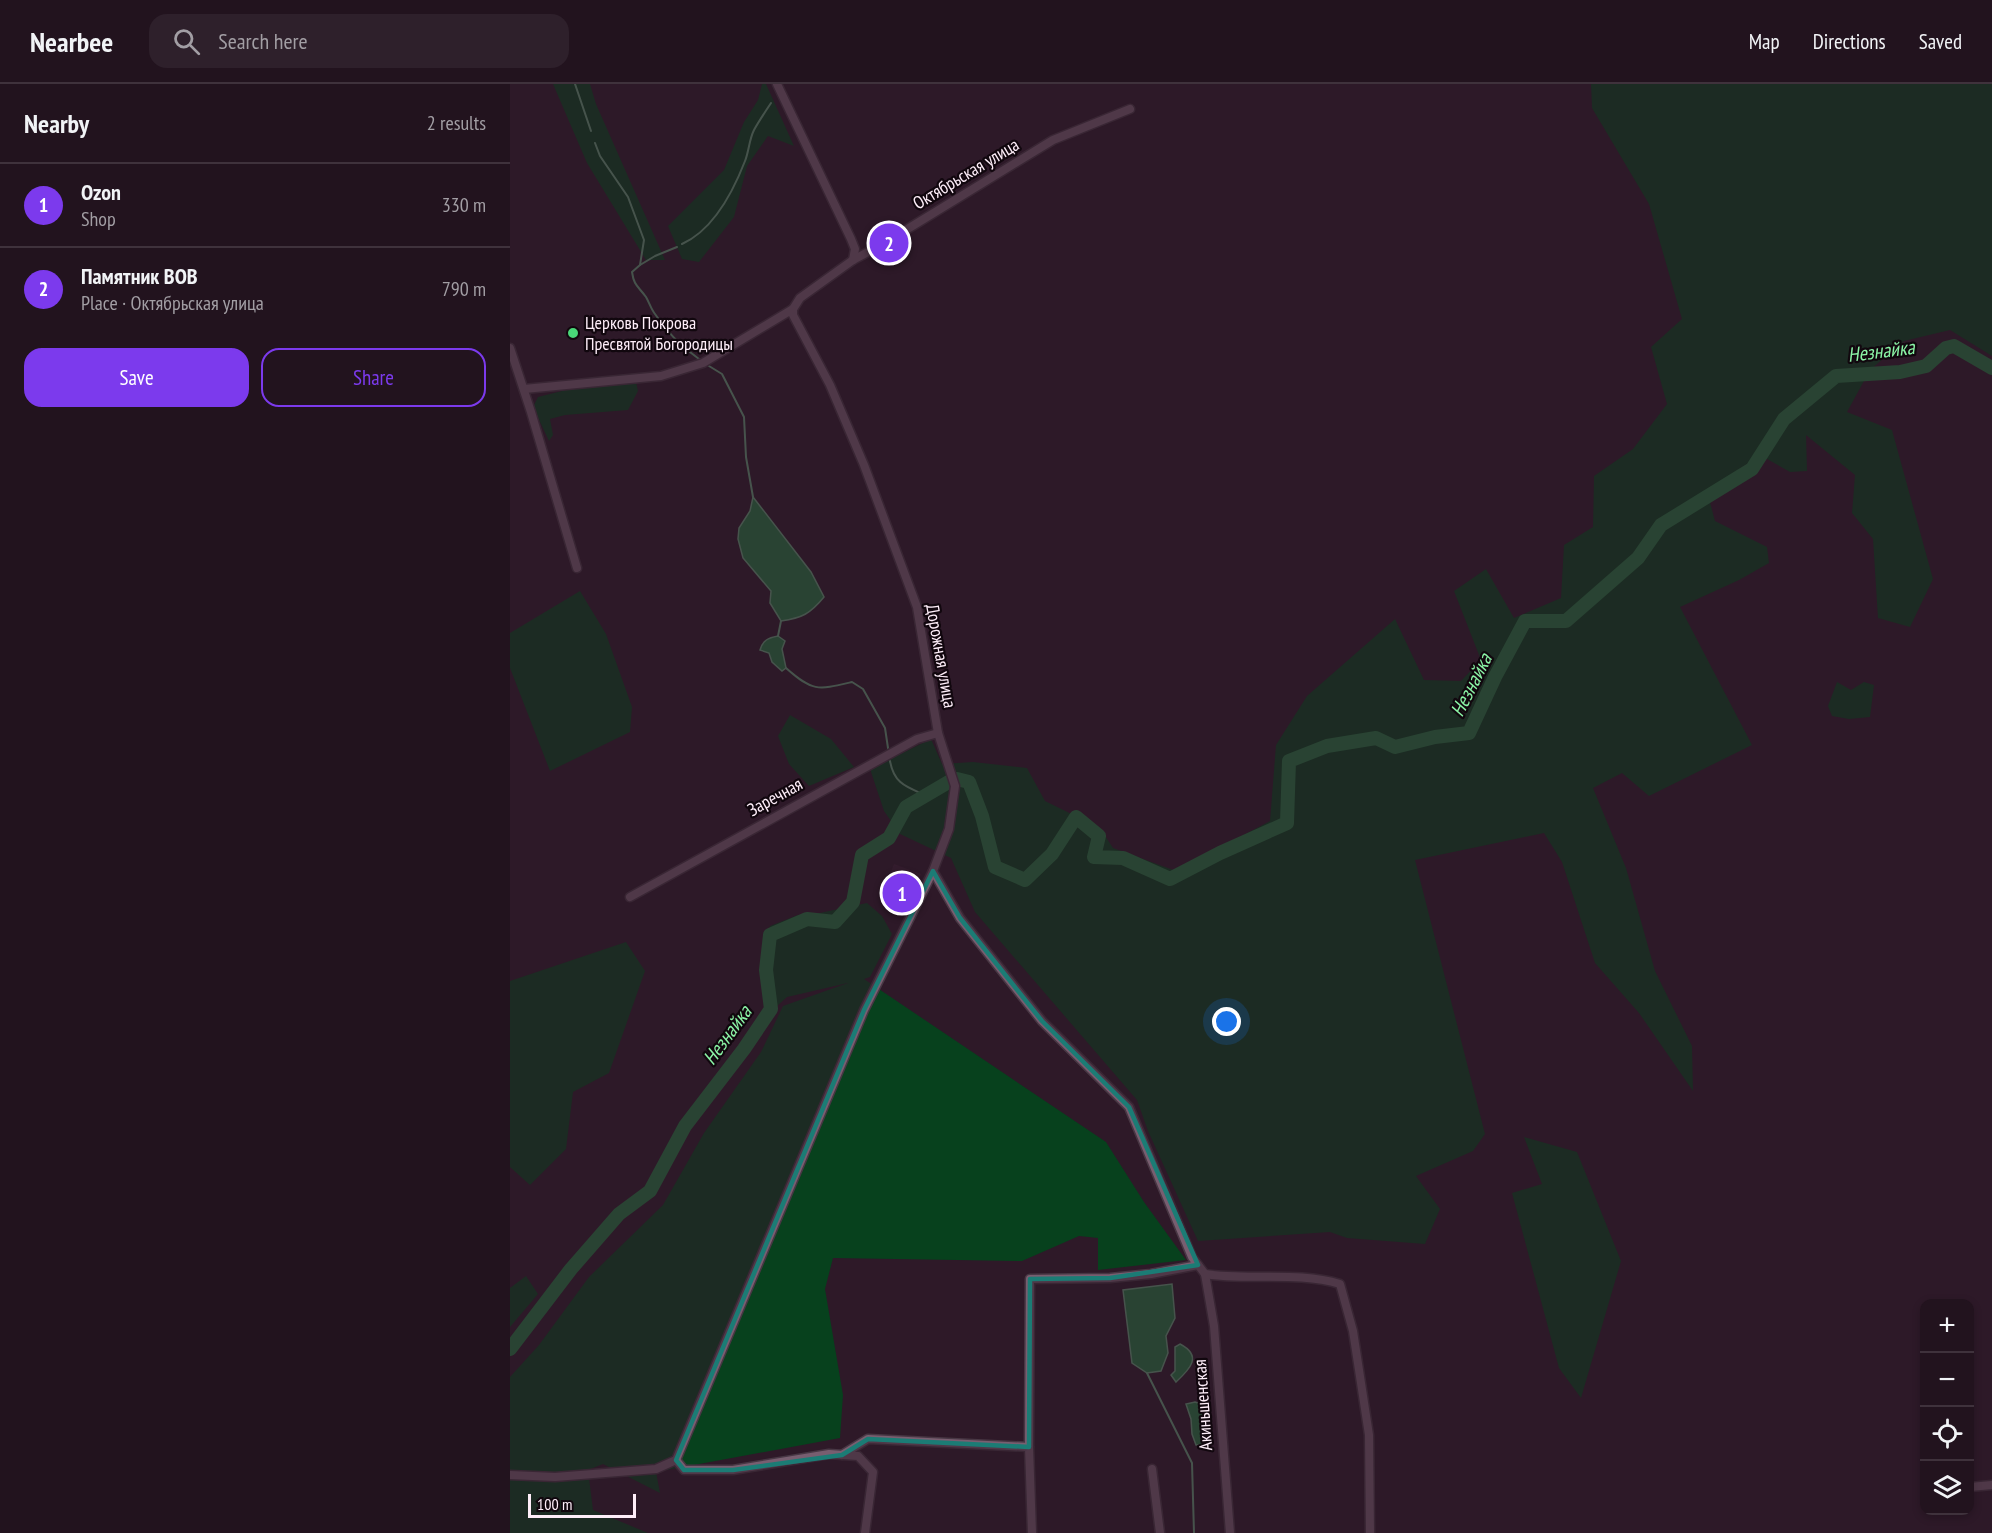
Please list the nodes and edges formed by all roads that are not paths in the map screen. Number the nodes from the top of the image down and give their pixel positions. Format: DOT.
graph roads {
  1 [pos="777,84"];
  2 [pos="1130,109"];
  3 [pos="853,260"];
  4 [pos="794,309"];
  5 [pos="510,348"];
  6 [pos="524,389"];
  7 [pos="577,568"];
  8 [pos="938,733"];
  9 [pos="933,871"];
  10 [pos="630,897"];
  11 [pos="1198,1265"];
  12 [pos="1205,1274"];
  13 [pos="1029,1447"];
  14 [pos="842,1455"];
  15 [pos="676,1460"];
  16 [pos="1152,1469"];
  17 [pos="510,1475"];
  18 [pos="1992,1485"];
  19 [pos="1974,1487"];
  20 [pos="865,1533"];
  21 [pos="1032,1533"];
  22 [pos="1160,1533"];
  23 [pos="1230,1533"];
  24 [pos="1370,1533"];
  1 -- 3 [label="street"];
  2 -- 3 [label="street, Октябрьская улица"];
  3 -- 4 [label="street, Октябрьская улица"];
  4 -- 6 [label="street, Октябрьская улица"];
  4 -- 8 [label="street, Дорожная улица"];
  5 -- 6 [label="street"];
  6 -- 7 [label="street"];
  8 -- 9 [label="street, Дорожная улица"];
  8 -- 10 [label="street, Заречная"];
  9 -- 11 [label="street"];
  9 -- 15 [label="street"];
  11 -- 12 [label="street"];
  11 -- 13 [label="street"];
  12 -- 23 [label="street, Акиньшенская"];
  12 -- 24 [label="street"];
  13 -- 14 [label="street"];
  13 -- 21 [label="street"];
  14 -- 15 [label="street"];
  14 -- 20 [label="street"];
  15 -- 17 [label="street"];
  16 -- 22 [label="street"];
  18 -- 19 [label="street"];
}
